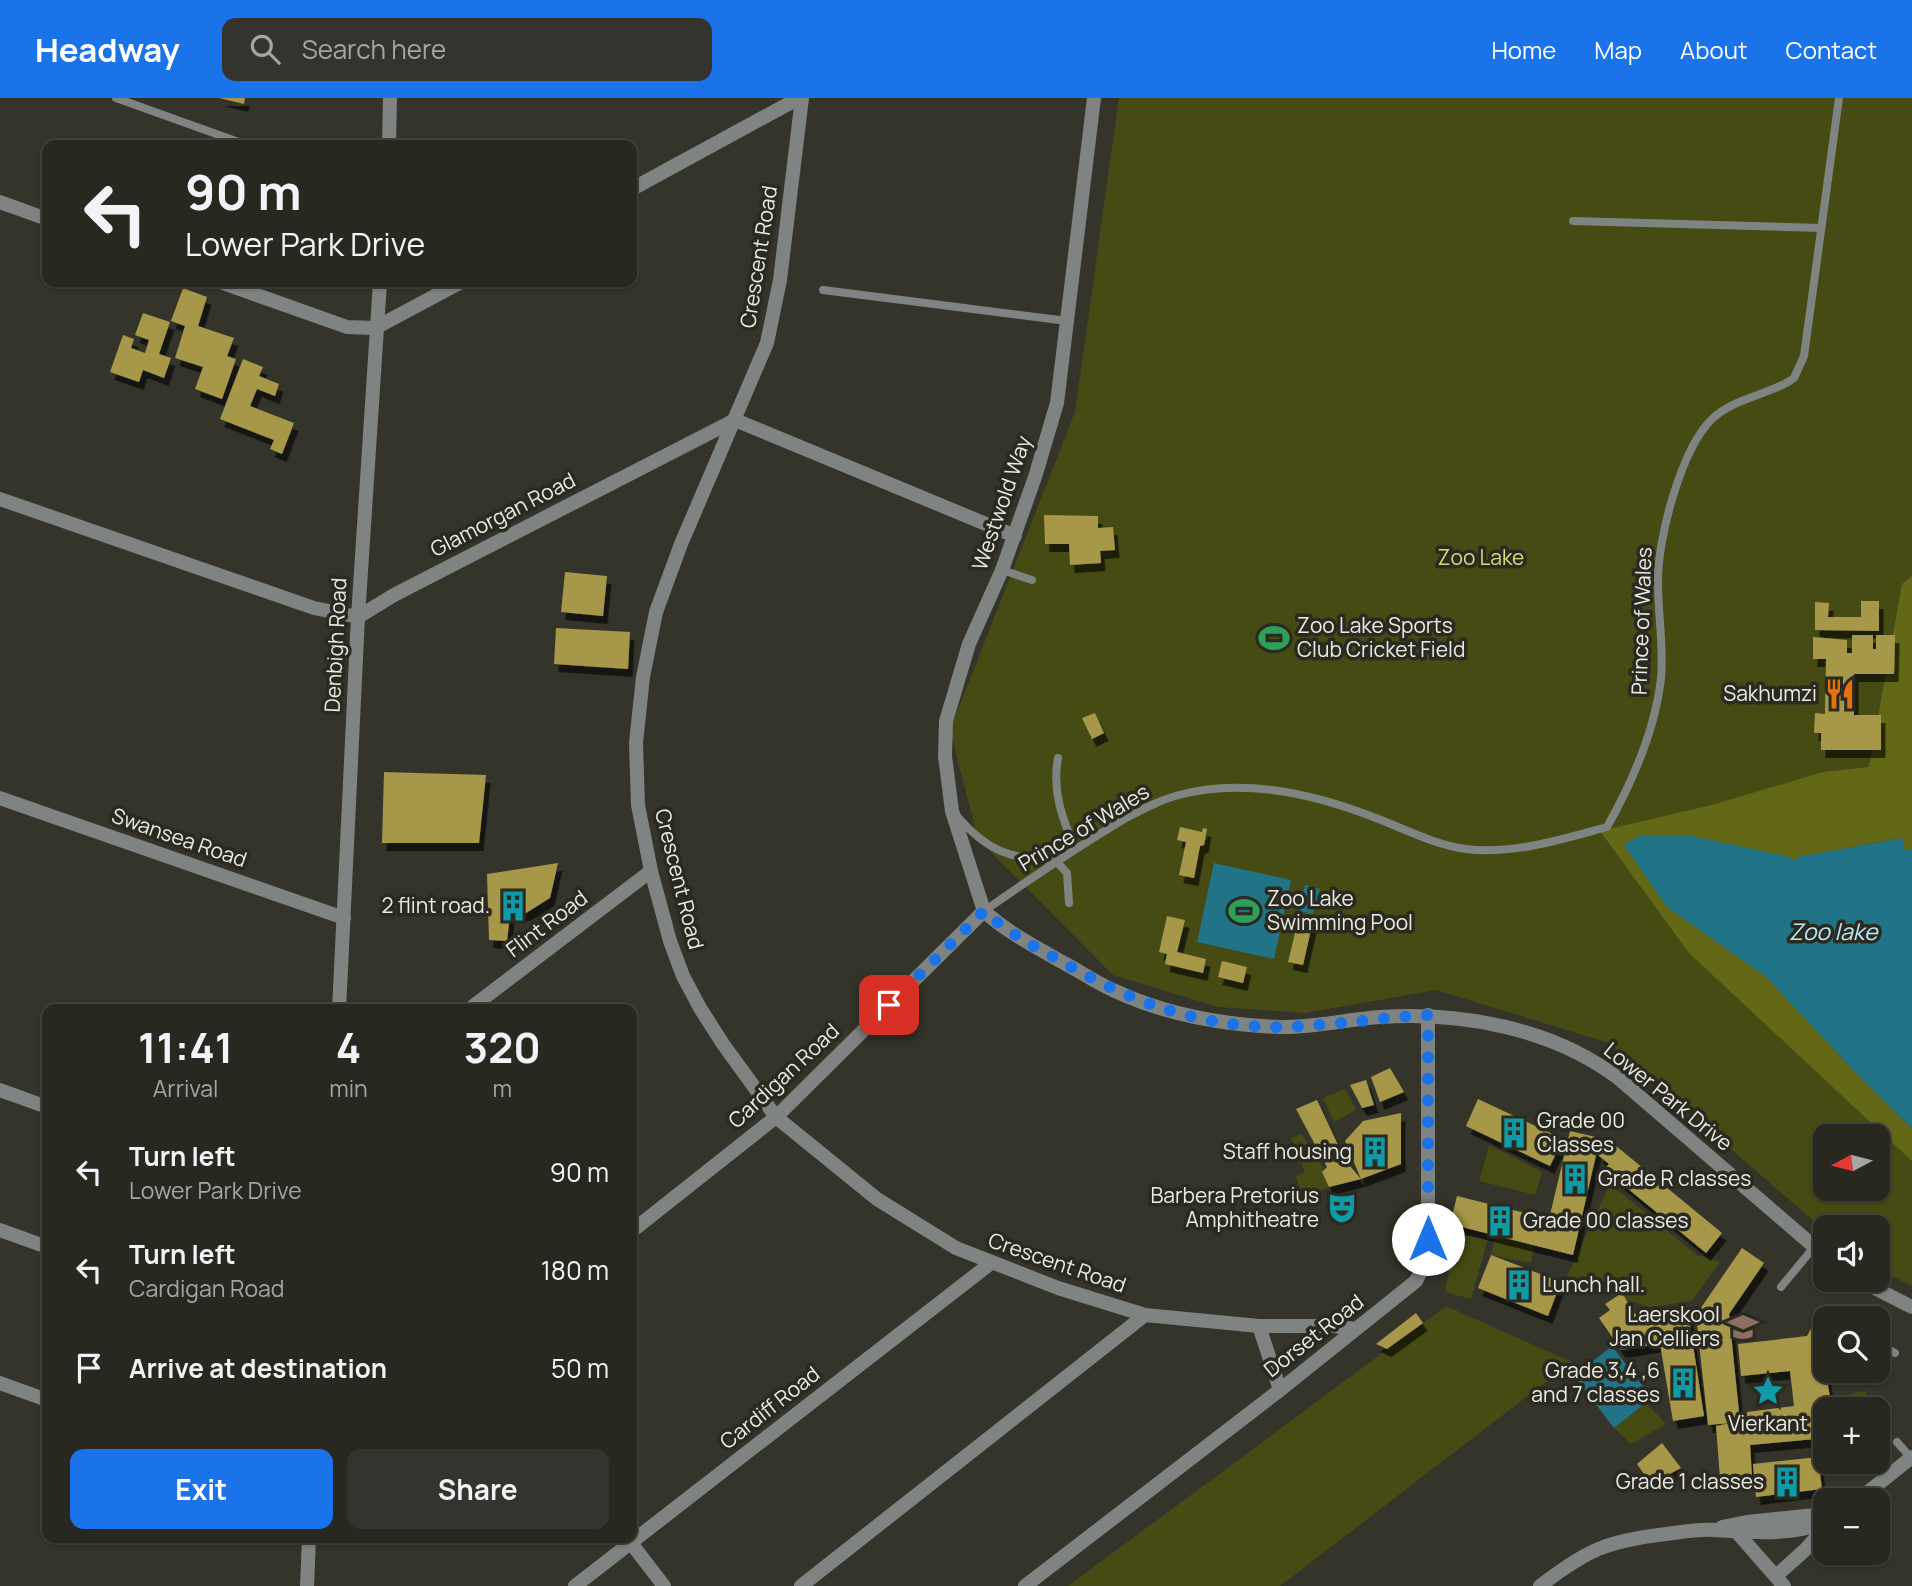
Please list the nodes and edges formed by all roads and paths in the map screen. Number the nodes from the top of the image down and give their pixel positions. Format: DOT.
graph roads {
  1 [pos="116,98"];
  2 [pos="390,98"];
  3 [pos="800,98"];
  4 [pos="1094,98"];
  5 [pos="1839,98"];
  6 [pos="233,140"];
  7 [pos="389,140"];
  8 [pos="637,186"];
  9 [pos="0,202"];
  10 [pos="42,217"];
  11 [pos="1573,221"];
  12 [pos="1821,228"];
  13 [pos="234,287"];
  14 [pos="379,287"];
  15 [pos="452,287"];
  16 [pos="823,290"];
  17 [pos="1067,321"];
  18 [pos="375,328"];
  19 [pos="735,420"];
  20 [pos="0,499"];
  21 [pos="1015,536"];
  22 [pos="1002,569"];
  23 [pos="1032,580"];
  24 [pos="358,617"];
  25 [pos="1058,758"];
  26 [pos="0,798"];
  27 [pos="953,811"];
  28 [pos="1075,848"];
  29 [pos="1056,861"];
  30 [pos="651,871"];
  31 [pos="1069,903"];
  32 [pos="984,911"];
  33 [pos="344,918"];
  34 [pos="339,1004"];
  35 [pos="476,1004"];
  36 [pos="1428,1015"];
  37 [pos="0,1090"];
  38 [pos="42,1105"];
  39 [pos="776,1117"];
  40 [pos="637,1227"];
  41 [pos="0,1230"];
  42 [pos="42,1245"];
  43 [pos="1813,1245"];
  44 [pos="1813,1257"];
  45 [pos="991,1263"];
  46 [pos="1781,1287"];
  47 [pos="1883,1292"];
  48 [pos="1912,1307"];
  49 [pos="1145,1315"];
  50 [pos="1259,1326"];
  51 [pos="1355,1329"];
  52 [pos="1890,1350"];
  53 [pos="1895,1353"];
  54 [pos="0,1383"];
  55 [pos="1280,1390"];
  56 [pos="42,1398"];
  57 [pos="1897,1442"];
  58 [pos="1911,1458"];
  59 [pos="1873,1488"];
  60 [pos="1813,1516"];
  61 [pos="1751,1527"];
  62 [pos="1813,1527"];
  63 [pos="1733,1529"];
  64 [pos="637,1538"];
  65 [pos="1813,1540"];
  66 [pos="309,1543"];
  67 [pos="631,1543"];
  68 [pos="1777,1577"];
  69 [pos="307,1586"];
  70 [pos="575,1586"];
  71 [pos="664,1586"];
  72 [pos="800,1586"];
  73 [pos="1025,1586"];
  74 [pos="1540,1586"];
  1 -- 6 [label="lane"];
  2 -- 7 [label="street"];
  3 -- 8 [label="street"];
  3 -- 19 [label="street, Crescent Road"];
  4 -- 17 [label="street, Westwold Way"];
  5 -- 12 [label="lane, Prince of Wales"];
  9 -- 10 [label="street"];
  11 -- 12 [label="lane"];
  12 -- 28 [label="lane, Prince of Wales"];
  13 -- 18 [label="street"];
  14 -- 18 [label="street, Denbigh Road"];
  15 -- 18 [label="street"];
  16 -- 17 [label="lane"];
  17 -- 21 [label="street, Westwold Way"];
  18 -- 24 [label="street, Denbigh Road"];
  19 -- 21 [label="street"];
  19 -- 24 [label="street, Glamorgan Road"];
  19 -- 30 [label="street, Crescent Road"];
  20 -- 24 [label="street"];
  21 -- 22 [label="street, Westwold Way"];
  22 -- 23 [label="lane"];
  22 -- 27 [label="street, Westwold Way"];
  24 -- 33 [label="street, Denbigh Road"];
  25 -- 28 [label="lane"];
  26 -- 33 [label="street, Swansea Road"];
  27 -- 29 [label="lane"];
  27 -- 32 [label="street, Westwold Way"];
  28 -- 29 [label="lane, Prince of Wales"];
  29 -- 31 [label="lane"];
  29 -- 32 [label="lane, Prince of Wales"];
  30 -- 35 [label="street, Flint Road"];
  30 -- 39 [label="street, Crescent Road"];
  32 -- 36 [label="street, Lower Park Drive"];
  32 -- 39 [label="street, Cardigan Road"];
  33 -- 34 [label="street, Denbigh Road"];
  36 -- 43 [label="street, Lower Park Drive"];
  36 -- 51 [label="street, Dorset Road"];
  37 -- 38 [label="street"];
  39 -- 40 [label="street, Cardigan Road"];
  39 -- 45 [label="street, Crescent Road"];
  41 -- 42 [label="street"];
  44 -- 46 [label="lane"];
  45 -- 49 [label="street, Crescent Road"];
  45 -- 64 [label="street, Cardiff Road"];
  47 -- 48 [label="street"];
  49 -- 50 [label="street, Crescent Road"];
  49 -- 72 [label="street"];
  50 -- 51 [label="street, Crescent Road"];
  50 -- 55 [label="street"];
  51 -- 55 [label="street, Dorset Road"];
  52 -- 53 [label="lane"];
  54 -- 56 [label="street"];
  55 -- 73 [label="street, Dorset Road"];
  57 -- 58 [label="lane"];
  58 -- 59 [label="street"];
  60 -- 61 [label="street"];
  61 -- 62 [label="street"];
  61 -- 63 [label="street"];
  61 -- 68 [label="street"];
  63 -- 68 [label="street"];
  63 -- 74 [label="street"];
  65 -- 68 [label="street"];
  66 -- 69 [label="street"];
  67 -- 70 [label="street, Cardiff Road"];
  67 -- 71 [label="street"];
}
